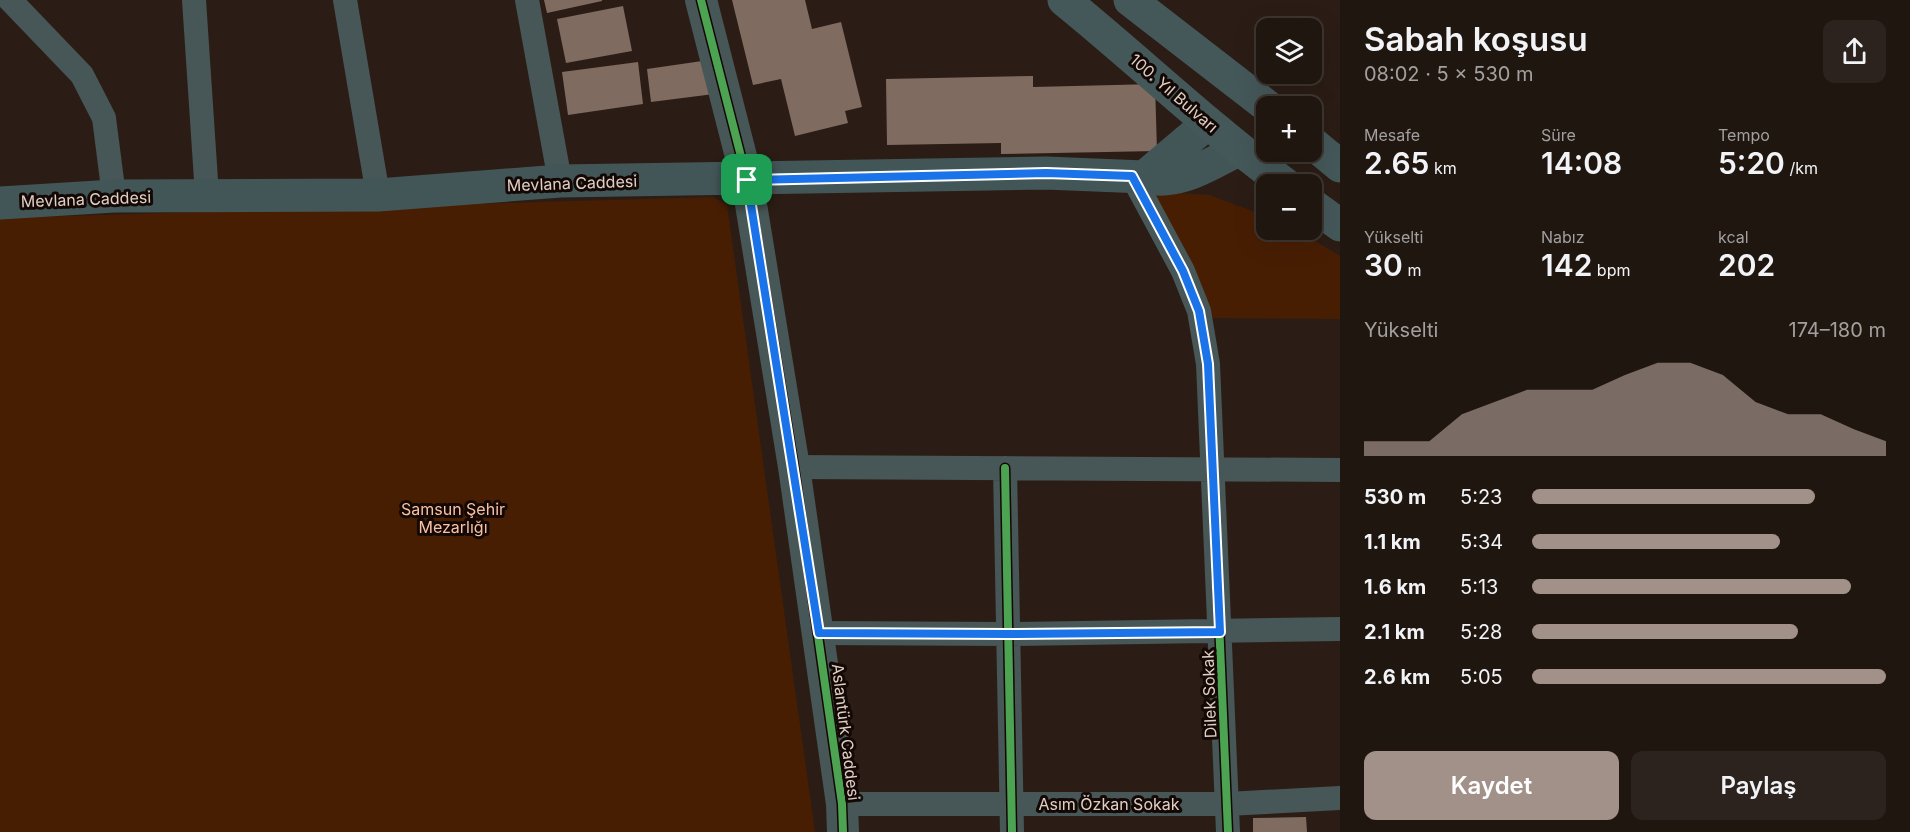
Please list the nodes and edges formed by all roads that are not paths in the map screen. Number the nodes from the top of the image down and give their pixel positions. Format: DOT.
graph roads {
  1 [pos="10,0"];
  2 [pos="194,0"];
  3 [pos="345,0"];
  4 [pos="527,0"];
  5 [pos="701,0"];
  6 [pos="1064,0"];
  7 [pos="1130,0"];
  8 [pos="0,12"];
  9 [pos="1242,86"];
  10 [pos="1256,97"];
  11 [pos="1208,123"];
  12 [pos="1238,150"];
  13 [pos="1322,151"];
  14 [pos="1340,166"];
  15 [pos="1271,174"];
  16 [pos="1138,177"];
  17 [pos="747,180"];
  18 [pos="560,181"];
  19 [pos="207,195"];
  20 [pos="378,195"];
  21 [pos="114,196"];
  22 [pos="0,203"];
  23 [pos="1322,212"];
  24 [pos="1340,225"];
  25 [pos="794,467"];
  26 [pos="1005,468"];
  27 [pos="1340,470"];
  28 [pos="1213,471"];
  29 [pos="1340,629"];
  30 [pos="1220,632"];
  31 [pos="819,633"];
  32 [pos="1008,634"];
  33 [pos="1340,798"];
  34 [pos="1012,803"];
  35 [pos="1227,804"];
  36 [pos="843,818"];
  37 [pos="1012,832"];
  38 [pos="1228,832"];
  1 -- 8 [label="street"];
  1 -- 21 [label="street"];
  2 -- 19 [label="street"];
  3 -- 20 [label="street"];
  4 -- 18 [label="street"];
  5 -- 17 [label="street, Aslantürk Caddesi"];
  6 -- 11 [label="main road, 100. Yıl Bulvarı"];
  7 -- 9 [label="main road"];
  9 -- 10 [label="main road"];
  9 -- 11 [label="main road"];
  11 -- 12 [label="main road, 100. Yıl Bulvarı"];
  11 -- 16 [label="main road"];
  12 -- 15 [label="main road, 100. Yıl Bulvarı"];
  12 -- 16 [label="main road, Mevlana Caddesi"];
  13 -- 14 [label="main road"];
  16 -- 17 [label="main road, Mevlana Caddesi"];
  16 -- 28 [label="street, Dilek Sokak"];
  17 -- 18 [label="main road, Mevlana Caddesi"];
  17 -- 25 [label="street, Aslantürk Caddesi"];
  18 -- 20 [label="main road, Mevlana Caddesi"];
  19 -- 20 [label="main road, Mevlana Caddesi"];
  19 -- 21 [label="main road, Mevlana Caddesi"];
  21 -- 22 [label="main road, Mevlana Caddesi"];
  23 -- 24 [label="main road"];
  25 -- 26 [label="street"];
  25 -- 31 [label="street, Aslantürk Caddesi"];
  26 -- 28 [label="street"];
  26 -- 32 [label="street"];
  27 -- 28 [label="street"];
  28 -- 30 [label="street, Dilek Sokak"];
  29 -- 30 [label="street"];
  30 -- 32 [label="street"];
  30 -- 35 [label="street, Dilek Sokak"];
  31 -- 32 [label="street"];
  31 -- 36 [label="street, Aslantürk Caddesi"];
  32 -- 34 [label="street"];
  33 -- 35 [label="street, Asım Özkan Sokak"];
  34 -- 35 [label="street, Asım Özkan Sokak"];
  34 -- 36 [label="street, Asım Özkan Sokak"];
  34 -- 37 [label="street"];
  35 -- 38 [label="street, Dilek Sokak"];
}
